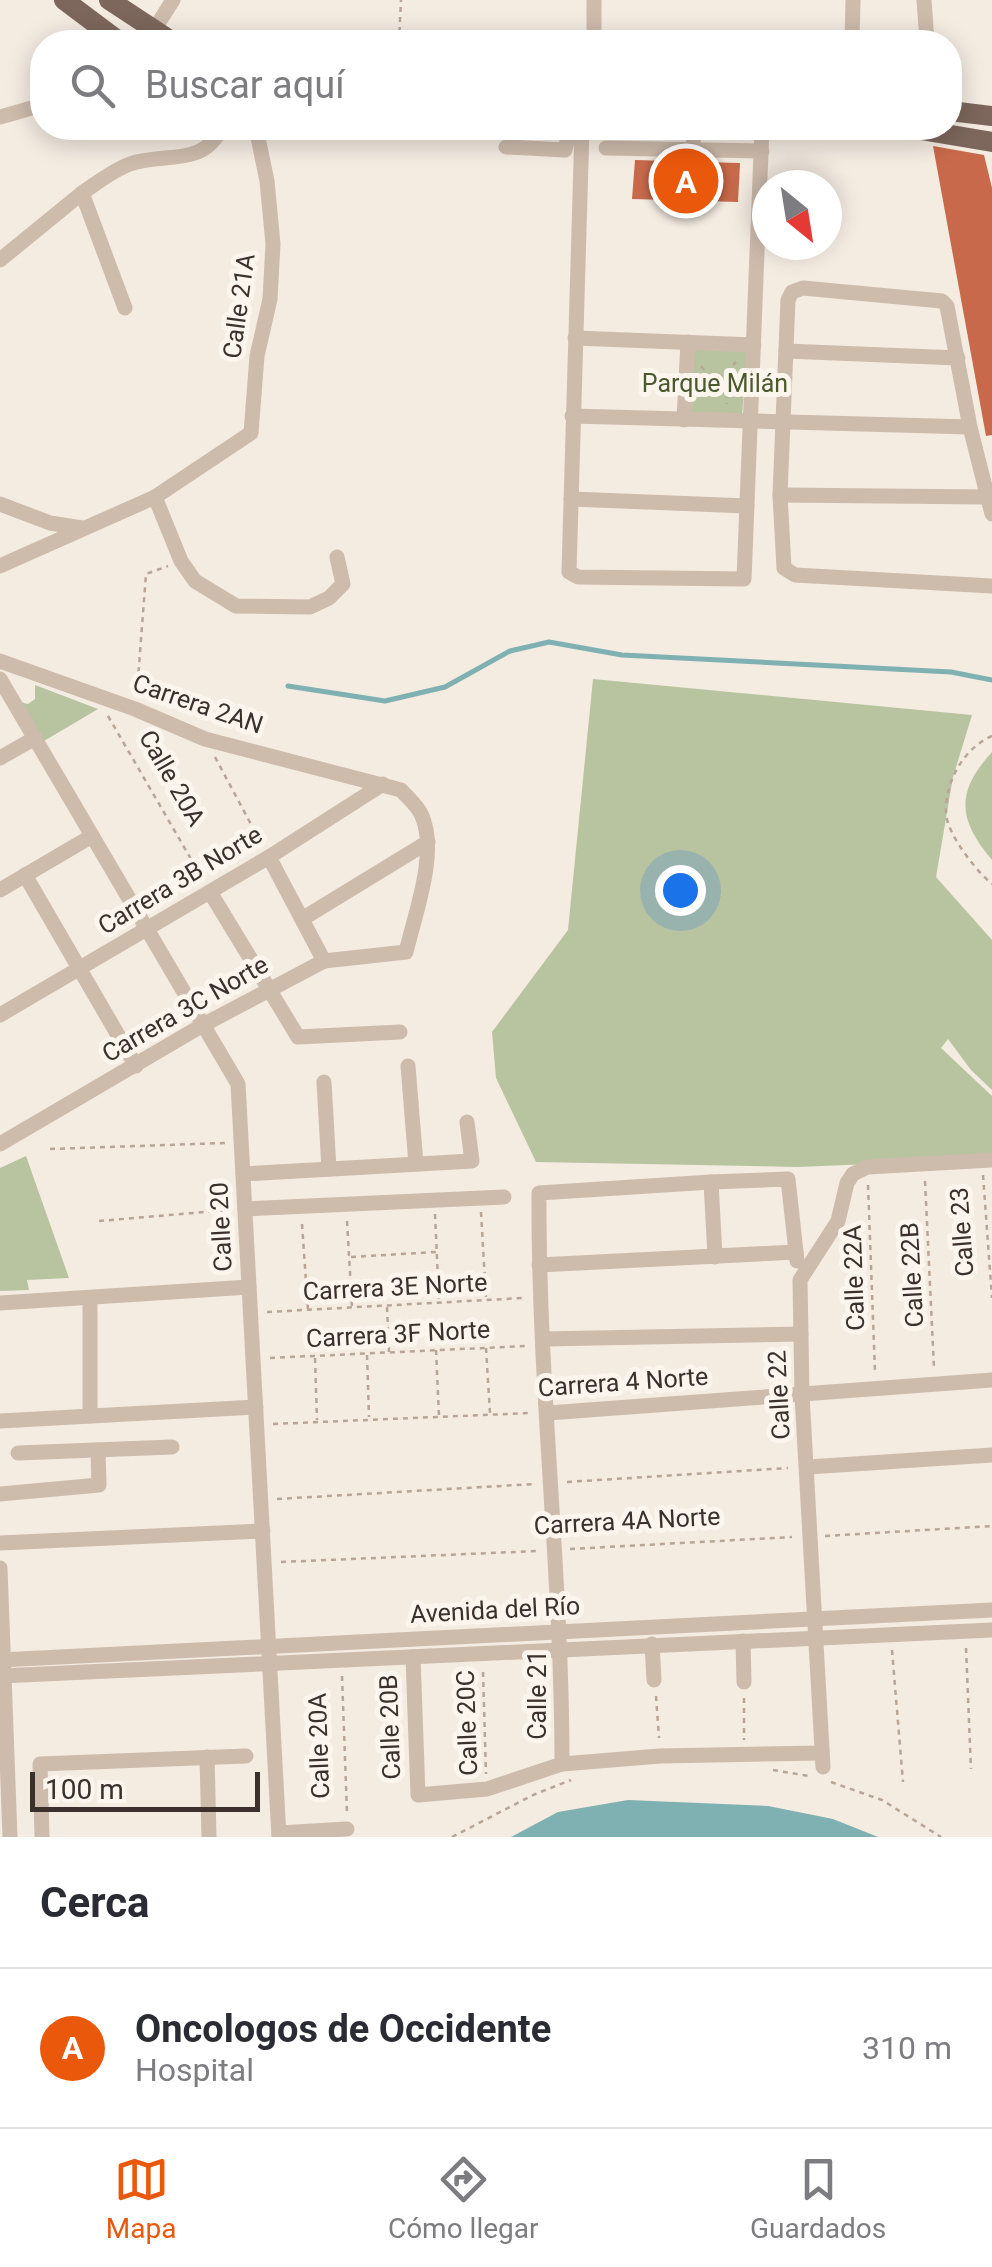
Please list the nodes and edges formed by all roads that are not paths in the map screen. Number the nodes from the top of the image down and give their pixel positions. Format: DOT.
graph roads {
  1 [pos="64,0"];
  2 [pos="108,0"];
  3 [pos="173,0"];
  4 [pos="594,0"];
  5 [pos="852,0"];
  6 [pos="924,0"];
  7 [pos="104,30"];
  8 [pos="154,30"];
  9 [pos="594,30"];
  10 [pos="852,30"];
  11 [pos="927,30"];
  12 [pos="30,109"];
  13 [pos="962,112"];
  14 [pos="992,116"];
  15 [pos="0,118"];
  16 [pos="962,137"];
  17 [pos="216,140"];
  18 [pos="258,140"];
  19 [pos="567,140"];
  20 [pos="582,140"];
  21 [pos="694,140"];
  22 [pos="762,140"];
  23 [pos="992,142"];
  24 [pos="506,147"];
  25 [pos="606,148"];
  26 [pos="694,150"];
  27 [pos="762,151"];
  28 [pos="82,193"];
  29 [pos="0,260"];
  30 [pos="126,308"];
  31 [pos="575,338"];
  32 [pos="688,342"];
  33 [pos="754,345"];
  34 [pos="786,351"];
  35 [pos="958,358"];
  36 [pos="572,416"];
  37 [pos="684,420"];
  38 [pos="750,422"];
  39 [pos="785,422"];
  40 [pos="970,427"];
  41 [pos="780,495"];
  42 [pos="155,497"];
  43 [pos="988,497"];
  44 [pos="571,499"];
  45 [pos="0,504"];
  46 [pos="747,506"];
  47 [pos="992,514"];
  48 [pos="88,528"];
  49 [pos="338,557"];
  50 [pos="0,566"];
  51 [pos="992,586"];
  52 [pos="0,661"];
  53 [pos="0,679"];
  54 [pos="35,738"];
  55 [pos="0,758"];
  56 [pos="383,784"];
  57 [pos="92,836"];
  58 [pos="428,842"];
  59 [pos="269,857"];
  60 [pos="25,875"];
  61 [pos="0,890"];
  62 [pos="210,892"];
  63 [pos="302,919"];
  64 [pos="148,928"];
  65 [pos="324,961"];
  66 [pos="78,969"];
  67 [pos="270,989"];
  68 [pos="0,1015"];
  69 [pos="203,1025"];
  70 [pos="400,1032"];
  71 [pos="136,1066"];
  72 [pos="408,1066"];
  73 [pos="324,1082"];
  74 [pos="467,1122"];
  75 [pos="0,1144"];
  76 [pos="987,1160"];
  77 [pos="416,1164"];
  78 [pos="330,1169"];
  79 [pos="243,1174"];
  80 [pos="711,1182"];
  81 [pos="504,1197"];
  82 [pos="245,1209"];
  83 [pos="796,1252"];
  84 [pos="715,1257"];
  85 [pos="539,1265"];
  86 [pos="800,1280"];
  87 [pos="249,1287"];
  88 [pos="90,1298"];
  89 [pos="0,1303"];
  90 [pos="802,1334"];
  91 [pos="544,1342"];
  92 [pos="992,1380"];
  93 [pos="802,1396"];
  94 [pos="256,1407"];
  95 [pos="548,1413"];
  96 [pos="90,1416"];
  97 [pos="0,1420"];
  98 [pos="172,1447"];
  99 [pos="98,1450"];
  100 [pos="18,1454"];
  101 [pos="992,1455"];
  102 [pos="808,1467"];
  103 [pos="0,1494"];
  104 [pos="262,1531"];
  105 [pos="0,1543"];
  106 [pos="0,1568"];
  107 [pos="992,1610"];
  108 [pos="813,1620"];
  109 [pos="992,1630"];
  110 [pos="561,1632"];
  111 [pos="814,1638"];
  112 [pos="743,1641"];
  113 [pos="652,1644"];
  114 [pos="562,1650"];
  115 [pos="269,1654"];
  116 [pos="413,1657"];
  117 [pos="2,1668"];
  118 [pos="654,1680"];
  119 [pos="744,1682"];
  120 [pos="3,1735"];
  121 [pos="246,1756"];
  122 [pos="208,1757"];
  123 [pos="562,1764"];
  124 [pos="41,1795"];
  125 [pos="9,1797"];
  126 [pos="347,1830"];
  127 [pos="279,1835"];
  128 [pos="10,1837"];
  129 [pos="42,1837"];
  130 [pos="209,1837"];
  1 -- 7 [label="main road"];
  2 -- 8 [label="main road"];
  3 -- 8 [label="street"];
  4 -- 9 [label="street"];
  5 -- 10 [label="street"];
  6 -- 11 [label="street"];
  12 -- 15 [label="street"];
  13 -- 14 [label="main road"];
  16 -- 23 [label="main road"];
  17 -- 28 [label="street"];
  18 -- 42 [label="street, Calle 21A"];
  19 -- 24 [label="street"];
  20 -- 31 [label="street"];
  21 -- 26 [label="street"];
  22 -- 27 [label="street"];
  25 -- 26 [label="street"];
  26 -- 27 [label="street"];
  27 -- 33 [label="street"];
  28 -- 29 [label="street"];
  28 -- 30 [label="street"];
  31 -- 32 [label="street"];
  31 -- 36 [label="street"];
  32 -- 33 [label="street"];
  32 -- 37 [label="street"];
  33 -- 38 [label="street"];
  34 -- 35 [label="street"];
  34 -- 35 [label="street"];
  34 -- 39 [label="street"];
  35 -- 40 [label="street"];
  36 -- 37 [label="street"];
  36 -- 44 [label="street"];
  37 -- 38 [label="street"];
  38 -- 39 [label="street"];
  38 -- 46 [label="street"];
  39 -- 40 [label="street"];
  39 -- 41 [label="street"];
  40 -- 43 [label="street"];
  41 -- 43 [label="street"];
  41 -- 51 [label="street"];
  42 -- 48 [label="street"];
  42 -- 49 [label="street"];
  43 -- 47 [label="street"];
  44 -- 46 [label="street"];
  44 -- 46 [label="street"];
  45 -- 48 [label="street"];
  48 -- 50 [label="street"];
  52 -- 56 [label="street, Carrera 2AN"];
  53 -- 54 [label="street, Calle 20"];
  54 -- 55 [label="street"];
  54 -- 57 [label="street, Calle 20"];
  56 -- 58 [label="street"];
  56 -- 59 [label="street, Carrera 3B Norte"];
  57 -- 60 [label="street"];
  57 -- 64 [label="street, Calle 20"];
  58 -- 63 [label="street"];
  58 -- 65 [label="street, Carrera 3C Norte"];
  59 -- 62 [label="street, Carrera 3B Norte"];
  59 -- 63 [label="street"];
  60 -- 61 [label="street"];
  60 -- 66 [label="street"];
  62 -- 64 [label="street, Carrera 3B Norte"];
  62 -- 67 [label="street"];
  63 -- 65 [label="street"];
  64 -- 66 [label="street, Carrera 3B Norte"];
  64 -- 69 [label="street, Calle 20"];
  65 -- 67 [label="street, Carrera 3C Norte"];
  66 -- 68 [label="street, Carrera 3B Norte"];
  66 -- 71 [label="street"];
  67 -- 69 [label="street, Carrera 3C Norte"];
  67 -- 70 [label="street"];
  69 -- 71 [label="street, Carrera 3C Norte"];
  69 -- 79 [label="street, Calle 20"];
  71 -- 75 [label="street, Carrera 3C Norte"];
  72 -- 77 [label="street"];
  73 -- 78 [label="street"];
  74 -- 77 [label="street"];
  76 -- 86 [label="street"];
  77 -- 78 [label="street"];
  78 -- 79 [label="street"];
  79 -- 82 [label="street, Calle 20"];
  80 -- 83 [label="street, Calle 22"];
  80 -- 84 [label="street"];
  80 -- 85 [label="street, Calle 21"];
  81 -- 82 [label="street"];
  82 -- 87 [label="street, Calle 20"];
  83 -- 84 [label="street"];
  83 -- 86 [label="street, Calle 22"];
  84 -- 85 [label="street"];
  85 -- 91 [label="street, Calle 21"];
  86 -- 90 [label="street, Calle 22"];
  87 -- 88 [label="street"];
  87 -- 94 [label="street, Calle 20"];
  88 -- 89 [label="street"];
  88 -- 96 [label="street"];
  90 -- 91 [label="street"];
  90 -- 93 [label="street, Calle 22"];
  91 -- 95 [label="street, Calle 21"];
  92 -- 93 [label="street, Carrera 4 Norte"];
  93 -- 95 [label="street, Carrera 4 Norte"];
  93 -- 102 [label="street, Calle 22"];
  94 -- 96 [label="street"];
  94 -- 104 [label="street, Calle 20"];
  95 -- 110 [label="street, Calle 21"];
  96 -- 97 [label="street"];
  98 -- 99 [label="street"];
  99 -- 100 [label="street"];
  99 -- 103 [label="street"];
  101 -- 102 [label="street"];
  102 -- 108 [label="street, Calle 22"];
  104 -- 105 [label="street"];
  104 -- 115 [label="street, Calle 20"];
  106 -- 117 [label="street"];
  107 -- 108 [label="street, Avenida del Río"];
  108 -- 110 [label="street, Avenida del Río"];
  108 -- 111 [label="street, Calle 22"];
  109 -- 111 [label="street, Avenida del Río"];
  110 -- 114 [label="street, Calle 21"];
  110 -- 115 [label="street, Avenida del Río"];
  111 -- 112 [label="street, Avenida del Río"];
  111 -- 123 [label="street, Calle 22"];
  112 -- 113 [label="street, Avenida del Río"];
  112 -- 119 [label="street"];
  113 -- 114 [label="street, Avenida del Río"];
  113 -- 118 [label="street"];
  114 -- 116 [label="street, Avenida del Río"];
  114 -- 123 [label="street, Calle 21"];
  115 -- 116 [label="street, Avenida del Río"];
  115 -- 117 [label="street, Avenida del Río"];
  115 -- 127 [label="street, Calle 20"];
  116 -- 123 [label="street, Calle 20B"];
  117 -- 120 [label="street"];
  120 -- 125 [label="street"];
  121 -- 122 [label="street"];
  122 -- 124 [label="street"];
  122 -- 130 [label="street"];
  124 -- 125 [label="street"];
  124 -- 129 [label="street"];
  125 -- 128 [label="street"];
  126 -- 127 [label="street"];
}
